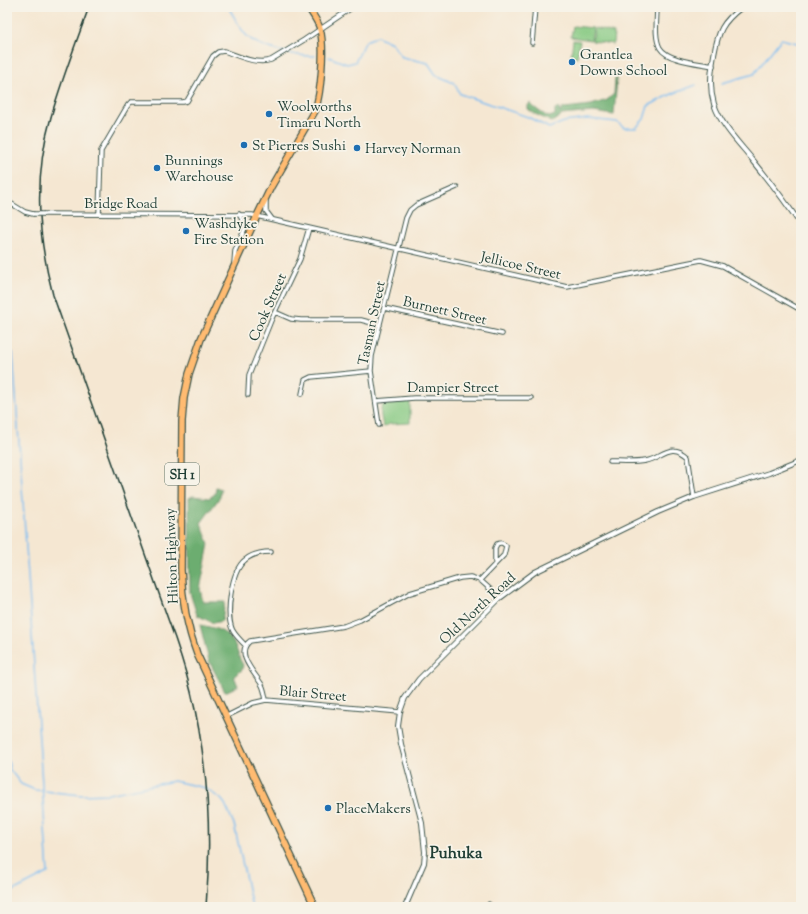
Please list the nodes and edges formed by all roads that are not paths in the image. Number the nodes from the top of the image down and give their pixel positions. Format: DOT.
graph roads {
  1 [pos="308,7"];
  2 [pos="353,7"];
  3 [pos="535,7"];
  4 [pos="657,7"];
  5 [pos="742,7"];
  6 [pos="320,29"];
  7 [pos="532,43"];
  8 [pos="712,66"];
  9 [pos="457,187"];
  10 [pos="266,198"];
  11 [pos="7,201"];
  12 [pos="99,214"];
  13 [pos="239,214"];
  14 [pos="257,216"];
  15 [pos="274,220"];
  16 [pos="801,225"];
  17 [pos="309,228"];
  18 [pos="398,249"];
  19 [pos="233,266"];
  20 [pos="384,308"];
  21 [pos="801,310"];
  22 [pos="275,312"];
  23 [pos="380,325"];
  24 [pos="502,334"];
  25 [pos="371,372"];
  26 [pos="302,394"];
  27 [pos="248,395"];
  28 [pos="531,398"];
  29 [pos="376,401"];
  30 [pos="379,426"];
  31 [pos="801,460"];
  32 [pos="610,462"];
  33 [pos="694,497"];
  34 [pos="271,552"];
  35 [pos="495,564"];
  36 [pos="480,580"];
  37 [pos="500,598"];
  38 [pos="245,645"];
  39 [pos="266,700"];
  40 [pos="400,712"];
  41 [pos="227,716"];
  42 [pos="315,907"];
  43 [pos="405,907"];
  1 -- 6 [label="highway, SH 1"];
  2 -- 6 [label="street"];
  3 -- 7 [label="street"];
  4 -- 8 [label="street"];
  5 -- 8 [label="street"];
  6 -- 10 [label="highway, SH 1"];
  6 -- 12 [label="street"];
  8 -- 16 [label="street"];
  9 -- 18 [label="street, Tasman Street"];
  10 -- 14 [label="highway, SH 1"];
  10 -- 15 [label="street"];
  11 -- 12 [label="street, Bridge Road, bridge"];
  12 -- 13 [label="street, Bridge Road"];
  13 -- 14 [label="street, Bridge Road"];
  13 -- 19 [label="street"];
  14 -- 15 [label="street, Jellicoe Street"];
  14 -- 19 [label="highway, Hilton Highway / SH 1"];
  15 -- 17 [label="street, Jellicoe Street"];
  17 -- 18 [label="street, Jellicoe Street"];
  17 -- 22 [label="street, Cook Street"];
  18 -- 20 [label="street, Tasman Street"];
  18 -- 21 [label="street, Jellicoe Street"];
  19 -- 41 [label="highway, Hilton Highway / SH 1"];
  20 -- 23 [label="street, Tasman Street"];
  20 -- 24 [label="street, Burnett Street"];
  22 -- 23 [label="street"];
  22 -- 27 [label="street, Cook Street"];
  23 -- 25 [label="street, Tasman Street"];
  25 -- 26 [label="street"];
  25 -- 29 [label="street, Tasman Street"];
  28 -- 29 [label="street, Dampier Street"];
  29 -- 30 [label="street, Tasman Street"];
  31 -- 33 [label="street, Old North Road"];
  32 -- 33 [label="street"];
  33 -- 37 [label="street, Old North Road"];
  34 -- 38 [label="street"];
  35 -- 35 [label="street"];
  35 -- 36 [label="street"];
  36 -- 37 [label="street"];
  36 -- 38 [label="street"];
  37 -- 40 [label="street, Old North Road"];
  38 -- 39 [label="street"];
  39 -- 40 [label="street, Blair Street"];
  39 -- 41 [label="street, Blair Street"];
  40 -- 43 [label="street, Old North Road"];
  41 -- 42 [label="highway, Hilton Highway / SH 1"];
}
